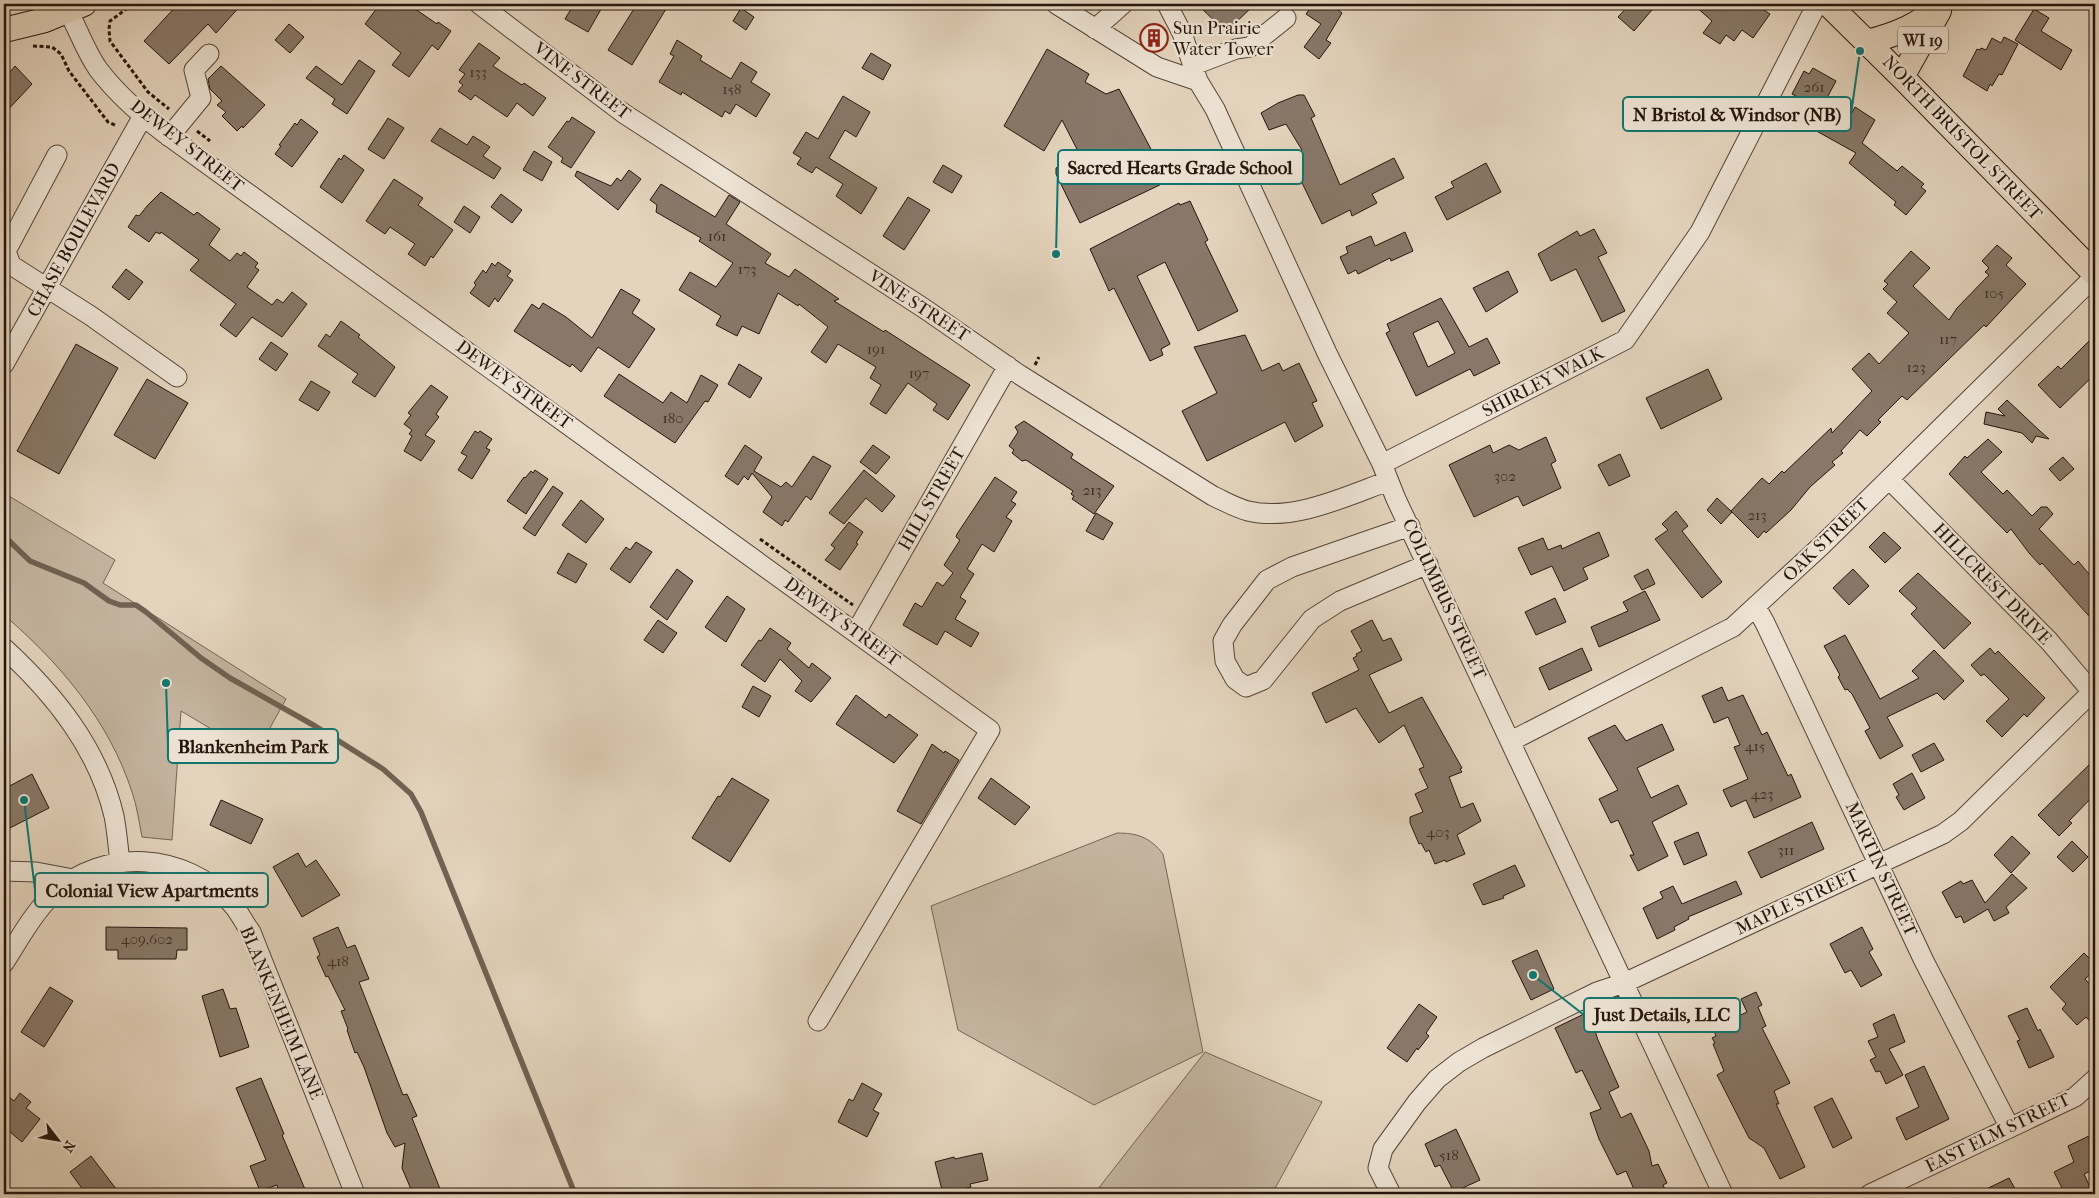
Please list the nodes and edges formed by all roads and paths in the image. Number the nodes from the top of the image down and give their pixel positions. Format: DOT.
graph roads {
  1 [pos="133,4"];
  2 [pos="479,4"];
  3 [pos="1056,4"];
  4 [pos="1123,4"];
  5 [pos="1167,4"];
  6 [pos="1816,4"];
  7 [pos="1828,4"];
  8 [pos="1942,4"];
  9 [pos="72,6"];
  10 [pos="1286,18"];
  11 [pos="1095,29"];
  12 [pos="4,30"];
  13 [pos="1867,42"];
  14 [pos="209,54"];
  15 [pos="1196,73"];
  16 [pos="1902,77"];
  17 [pos="143,116"];
  18 [pos="182,120"];
  19 [pos="169,137"];
  20 [pos="216,146"];
  21 [pos="57,155"];
  22 [pos="5,252"];
  23 [pos="2095,275"];
  24 [pos="48,287"];
  25 [pos="4,364"];
  26 [pos="1008,366"];
  27 [pos="177,377"];
  28 [pos="1385,473"];
  29 [pos="1889,479"];
  30 [pos="1410,526"];
  31 [pos="753,534"];
  32 [pos="1428,564"];
  33 [pos="1756,608"];
  34 [pos="866,614"];
  35 [pos="856,632"];
  36 [pos="4,648"];
  37 [pos="2094,691"];
  38 [pos="1511,740"];
  39 [pos="120,862"];
  40 [pos="1878,864"];
  41 [pos="4,871"];
  42 [pos="72,879"];
  43 [pos="4,962"];
  44 [pos="1624,983"];
  45 [pos="818,1021"];
  46 [pos="2095,1079"];
  47 [pos="2010,1128"];
  48 [pos="355,1194"];
  49 [pos="1391,1194"];
  50 [pos="1723,1194"];
  51 [pos="1870,1194"];
  1 -- 18 [label="path"];
  2 -- 26 [label="street, VINE STREET"];
  3 -- 11 [label="street"];
  4 -- 11 [label="street"];
  5 -- 15 [label="street, COLUMBUS STREET"];
  6 -- 28 [label="street, SHIRLEY WALK"];
  7 -- 13 [label="main road, NORTH BRISTOL STREET / WI 19"];
  8 -- 13 [label="main road"];
  8 -- 16 [label="main road, WI 19"];
  9 -- 12 [label="main road"];
  9 -- 17 [label="street, DEWEY STREET"];
  10 -- 15 [label="street"];
  11 -- 15 [label="street"];
  13 -- 16 [label="main road, NORTH BRISTOL STREET / WI 19"];
  14 -- 18 [label="street"];
  15 -- 28 [label="street, COLUMBUS STREET"];
  16 -- 23 [label="main road, NORTH BRISTOL STREET"];
  17 -- 19 [label="street, DEWEY STREET"];
  17 -- 24 [label="street, CHASE BOULEVARD"];
  18 -- 19 [label="street"];
  18 -- 20 [label="path"];
  19 -- 35 [label="street, DEWEY STREET"];
  21 -- 22 [label="street"];
  22 -- 24 [label="street"];
  23 -- 29 [label="street, OAK STREET"];
  24 -- 25 [label="street, CHASE BOULEVARD"];
  24 -- 27 [label="street"];
  26 -- 28 [label="street, VINE STREET"];
  26 -- 34 [label="street, HILL STREET"];
  28 -- 30 [label="street, COLUMBUS STREET"];
  29 -- 33 [label="street, OAK STREET"];
  29 -- 37 [label="street, HILLCREST DRIVE"];
  30 -- 32 [label="street, COLUMBUS STREET"];
  30 -- 32 [label="street"];
  31 -- 34 [label="path"];
  32 -- 38 [label="street, COLUMBUS STREET"];
  33 -- 38 [label="street, OAK STREET"];
  33 -- 40 [label="street, MARTIN STREET"];
  34 -- 35 [label="street, HILL STREET"];
  35 -- 45 [label="street, DEWEY STREET"];
  36 -- 39 [label="street"];
  37 -- 40 [label="street, MAPLE STREET"];
  38 -- 44 [label="street, COLUMBUS STREET"];
  39 -- 42 [label="street, BLANKENHEIM LANE"];
  39 -- 48 [label="street, BLANKENHEIM LANE"];
  40 -- 44 [label="street, MAPLE STREET"];
  40 -- 47 [label="street, MARTIN STREET"];
  41 -- 42 [label="street"];
  42 -- 43 [label="street, BLANKENHEIM LANE"];
  44 -- 49 [label="street, MAPLE STREET"];
  44 -- 50 [label="street, COLUMBUS STREET"];
  46 -- 47 [label="street, EAST ELM STREET"];
  47 -- 51 [label="street, EAST ELM STREET"];
}
